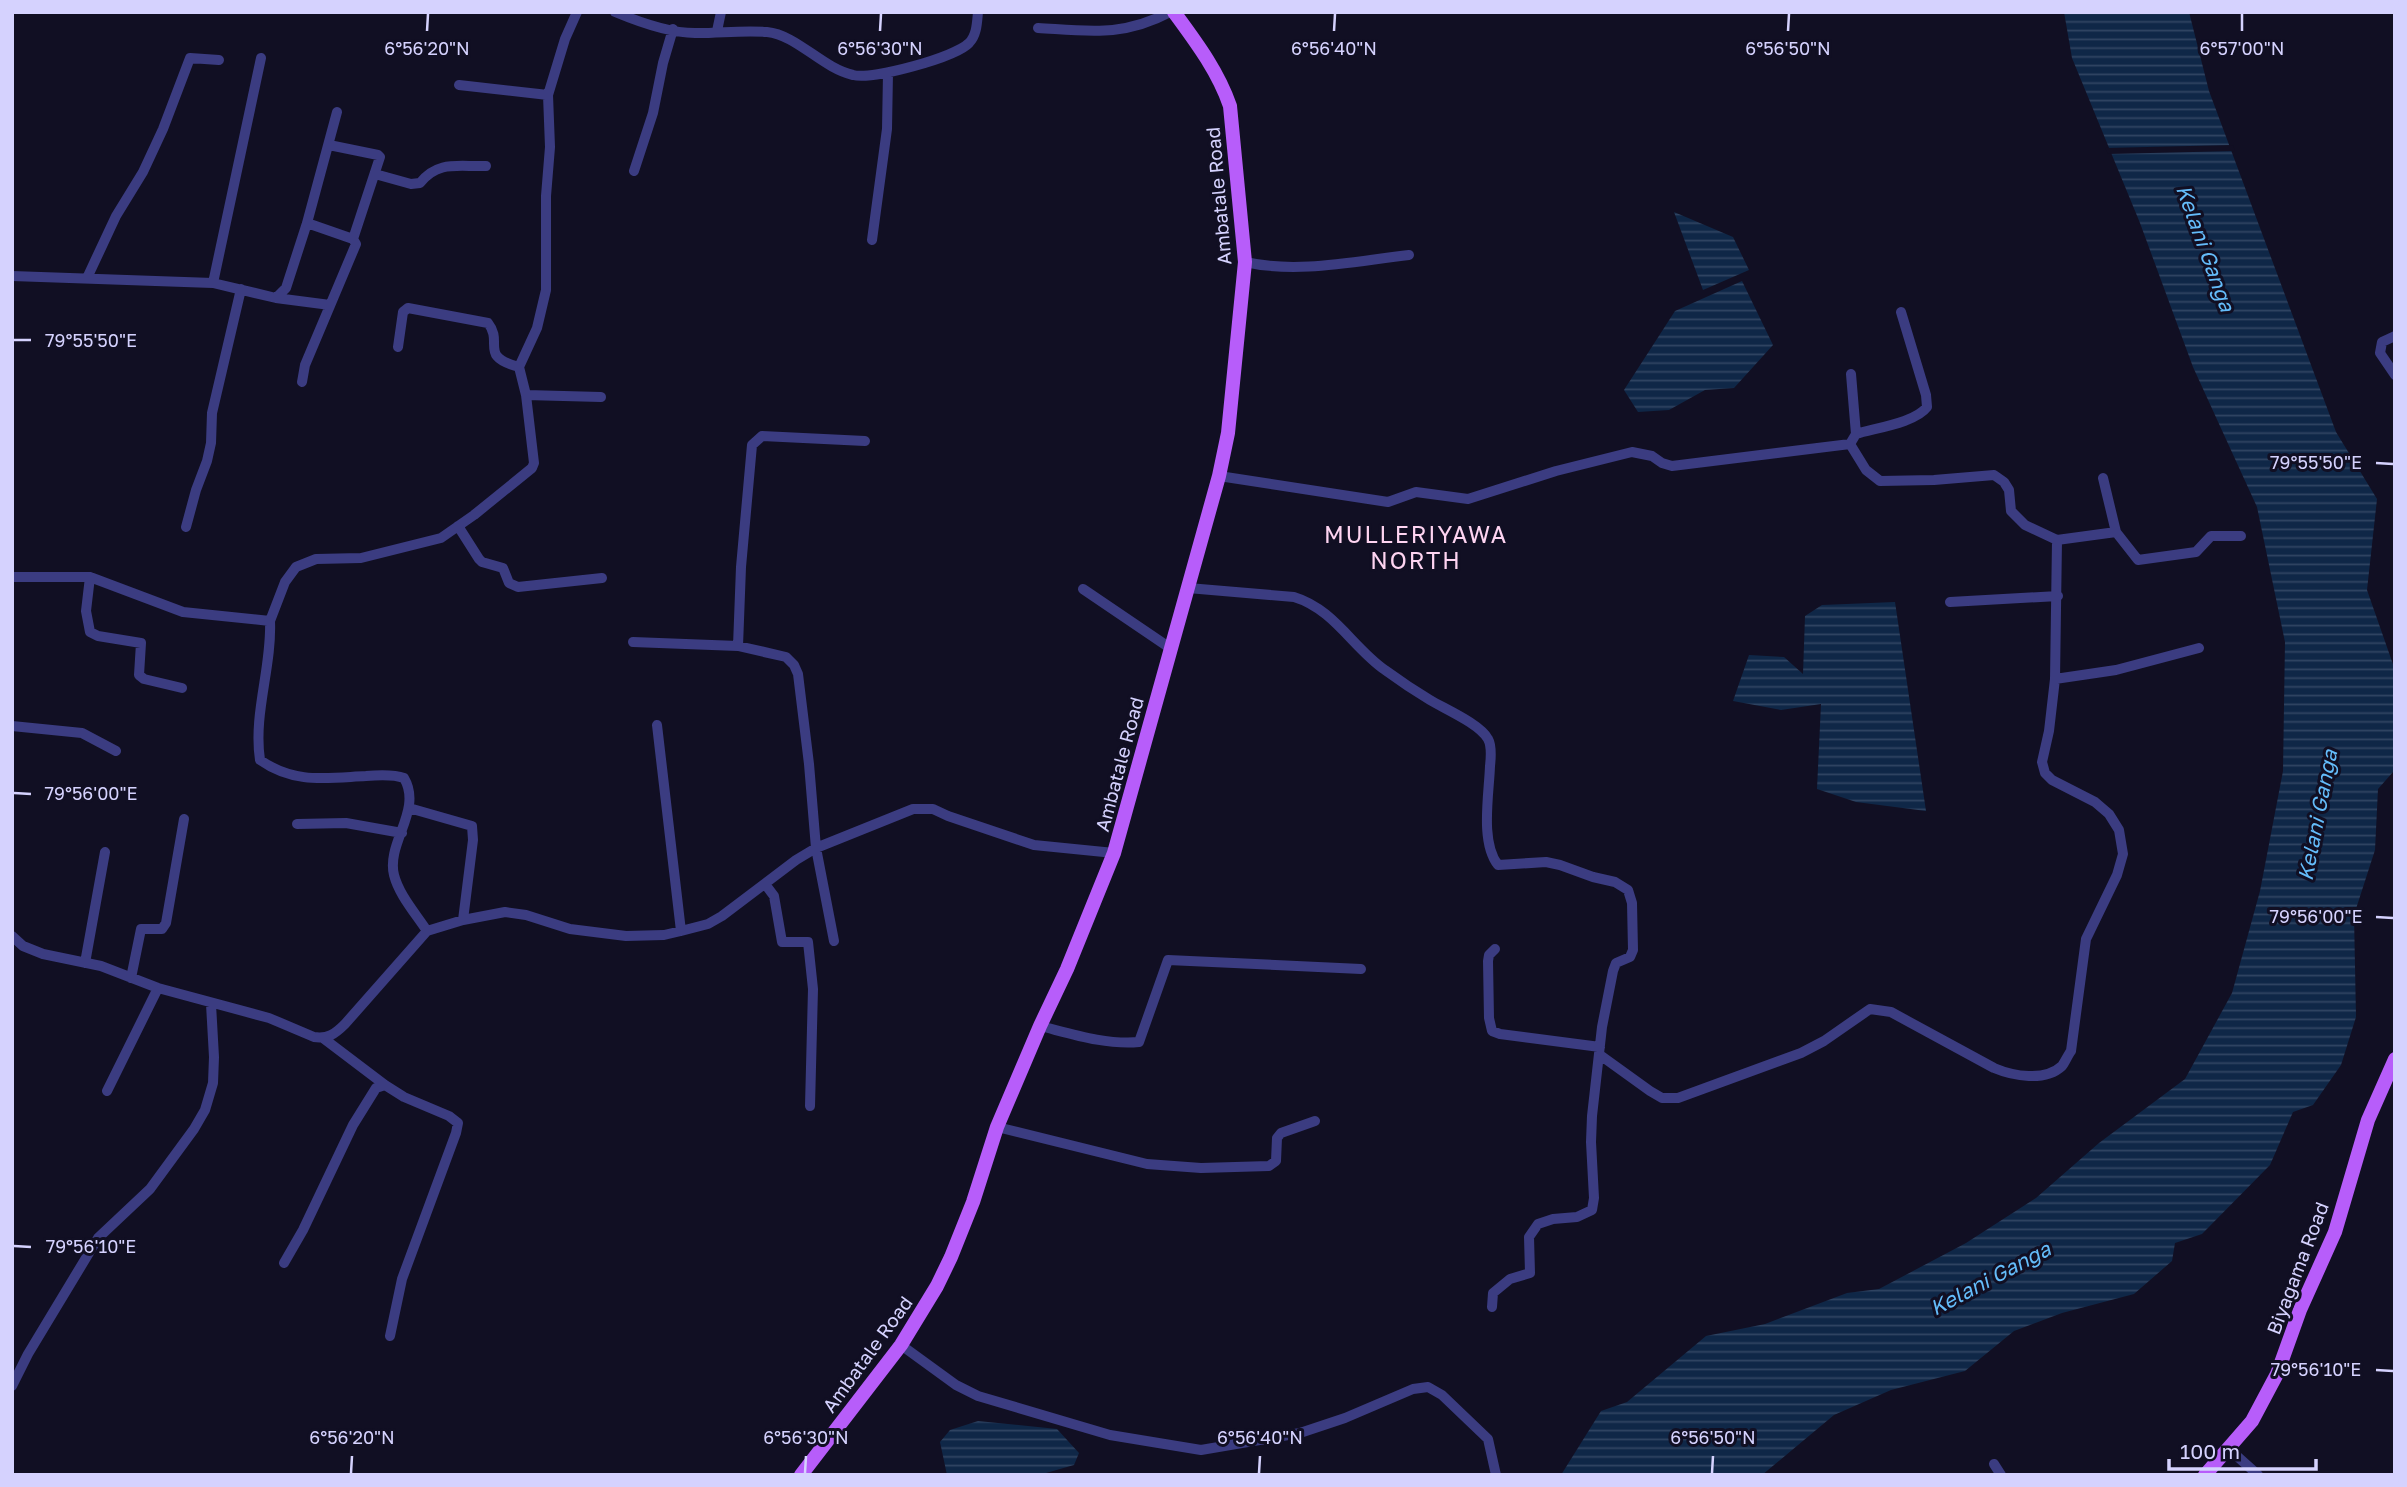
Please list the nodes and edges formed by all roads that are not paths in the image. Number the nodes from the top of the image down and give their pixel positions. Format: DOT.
graph roads {
  1 [pos="577,12"];
  2 [pos="615,12"];
  3 [pos="722,12"];
  4 [pos="978,12"];
  5 [pos="1172,12"];
  6 [pos="1038,28"];
  7 [pos="673,29"];
  8 [pos="717,31"];
  9 [pos="261,58"];
  10 [pos="219,60"];
  11 [pos="888,73"];
  12 [pos="459,86"];
  13 [pos="548,95"];
  14 [pos="337,112"];
  15 [pos="329,145"];
  16 [pos="486,166"];
  17 [pos="634,171"];
  18 [pos="375,174"];
  19 [pos="307,223"];
  20 [pos="353,239"];
  21 [pos="872,240"];
  22 [pos="1409,255"];
  23 [pos="1245,262"];
  24 [pos="12,276"];
  25 [pos="87,278"];
  26 [pos="213,284"];
  27 [pos="241,289"];
  28 [pos="276,298"];
  29 [pos="330,305"];
  30 [pos="1901,312"];
  31 [pos="2395,336"];
  32 [pos="397,347"];
  33 [pos="519,367"];
  34 [pos="1850,374"];
  35 [pos="2395,375"];
  36 [pos="302,382"];
  37 [pos="526,396"];
  38 [pos="601,397"];
  39 [pos="1853,439"];
  40 [pos="865,441"];
  41 [pos="1219,476"];
  42 [pos="2103,478"];
  43 [pos="458,526"];
  44 [pos="186,527"];
  45 [pos="2116,532"];
  46 [pos="2241,536"];
  47 [pos="2057,540"];
  48 [pos="90,576"];
  49 [pos="12,577"];
  50 [pos="602,578"];
  51 [pos="1188,588"];
  52 [pos="1083,589"];
  53 [pos="2058,596"];
  54 [pos="1951,602"];
  55 [pos="270,621"];
  56 [pos="633,642"];
  57 [pos="738,646"];
  58 [pos="1170,648"];
  59 [pos="2199,648"];
  60 [pos="2055,679"];
  61 [pos="181,688"];
  62 [pos="657,725"];
  63 [pos="12,726"];
  64 [pos="116,751"];
  65 [pos="409,808"];
  66 [pos="184,819"];
  67 [pos="297,824"];
  68 [pos="402,833"];
  69 [pos="816,848"];
  70 [pos="105,852"];
  71 [pos="1114,853"];
  72 [pos="765,884"];
  73 [pos="463,920"];
  74 [pos="427,931"];
  75 [pos="681,931"];
  76 [pos="12,936"];
  77 [pos="834,941"];
  78 [pos="1494,949"];
  79 [pos="85,962"];
  80 [pos="1361,969"];
  81 [pos="131,978"];
  82 [pos="158,988"];
  83 [pos="211,1004"];
  84 [pos="1040,1026"];
  85 [pos="323,1038"];
  86 [pos="1600,1051"];
  87 [pos="2395,1059"];
  88 [pos="386,1084"];
  89 [pos="107,1091"];
  90 [pos="810,1106"];
  91 [pos="1315,1121"];
  92 [pos="997,1127"];
  93 [pos="284,1263"];
  94 [pos="1492,1307"];
  95 [pos="390,1336"];
  96 [pos="901,1345"];
  97 [pos="12,1386"];
  98 [pos="2229,1449"];
  99 [pos="1994,1464"];
  100 [pos="801,1475"];
  101 [pos="1496,1475"];
  102 [pos="2001,1475"];
  103 [pos="2205,1475"];
  104 [pos="2258,1475"];
  1 -- 13 [label="street"];
  2 -- 7 [label="street"];
  3 -- 8 [label="street"];
  4 -- 11 [label="street"];
  5 -- 6 [label="street"];
  5 -- 23 [label="main road, Ambatale Road"];
  7 -- 8 [label="street"];
  7 -- 17 [label="street"];
  8 -- 11 [label="street"];
  9 -- 26 [label="street"];
  10 -- 25 [label="street"];
  11 -- 21 [label="street"];
  12 -- 13 [label="street"];
  13 -- 33 [label="street"];
  14 -- 15 [label="street"];
  15 -- 18 [label="street"];
  15 -- 19 [label="street"];
  16 -- 18 [label="street"];
  18 -- 20 [label="street"];
  19 -- 20 [label="street"];
  19 -- 28 [label="street"];
  20 -- 29 [label="street"];
  22 -- 23 [label="street"];
  23 -- 41 [label="main road, Ambatale Road"];
  24 -- 25 [label="street"];
  25 -- 26 [label="street"];
  26 -- 27 [label="street"];
  27 -- 28 [label="street"];
  27 -- 44 [label="street"];
  28 -- 29 [label="street"];
  29 -- 36 [label="street"];
  30 -- 39 [label="street"];
  31 -- 35 [label="street"];
  32 -- 33 [label="street"];
  33 -- 37 [label="street"];
  34 -- 39 [label="street"];
  37 -- 38 [label="street"];
  37 -- 43 [label="street"];
  39 -- 41 [label="street"];
  39 -- 47 [label="street"];
  40 -- 57 [label="street"];
  41 -- 51 [label="main road, Ambatale Road"];
  42 -- 45 [label="street"];
  43 -- 50 [label="street"];
  43 -- 55 [label="street"];
  45 -- 46 [label="street"];
  45 -- 47 [label="street"];
  47 -- 53 [label="street"];
  48 -- 49 [label="street"];
  48 -- 55 [label="street"];
  48 -- 61 [label="street"];
  51 -- 58 [label="main road, Ambatale Road"];
  51 -- 86 [label="street"];
  52 -- 58 [label="street"];
  53 -- 54 [label="street"];
  53 -- 60 [label="street"];
  55 -- 65 [label="street"];
  56 -- 57 [label="street"];
  57 -- 69 [label="street"];
  58 -- 71 [label="main road, Ambatale Road"];
  59 -- 60 [label="street"];
  60 -- 86 [label="street"];
  62 -- 75 [label="street"];
  63 -- 64 [label="street"];
  65 -- 68 [label="street"];
  65 -- 73 [label="street"];
  66 -- 81 [label="street"];
  67 -- 68 [label="street"];
  68 -- 74 [label="street"];
  69 -- 71 [label="street"];
  69 -- 72 [label="street"];
  69 -- 77 [label="street"];
  70 -- 79 [label="street"];
  71 -- 84 [label="main road, Ambatale Road"];
  72 -- 75 [label="street"];
  72 -- 90 [label="street"];
  73 -- 74 [label="street"];
  73 -- 75 [label="street"];
  74 -- 85 [label="street"];
  76 -- 79 [label="street"];
  78 -- 86 [label="street"];
  79 -- 81 [label="street"];
  80 -- 84 [label="street"];
  81 -- 82 [label="street"];
  82 -- 83 [label="street"];
  82 -- 89 [label="street"];
  83 -- 85 [label="street"];
  83 -- 97 [label="street"];
  84 -- 92 [label="main road, Ambatale Road"];
  85 -- 88 [label="street"];
  86 -- 94 [label="street"];
  87 -- 98 [label="main road, Biyagama Road"];
  88 -- 93 [label="street"];
  88 -- 95 [label="street"];
  91 -- 92 [label="street"];
  92 -- 96 [label="main road, Ambatale Road"];
  96 -- 100 [label="main road, Ambatale Road"];
  96 -- 101 [label="street"];
  98 -- 103 [label="main road, Biyagama Road"];
  98 -- 104 [label="street"];
  99 -- 102 [label="street"];
}
